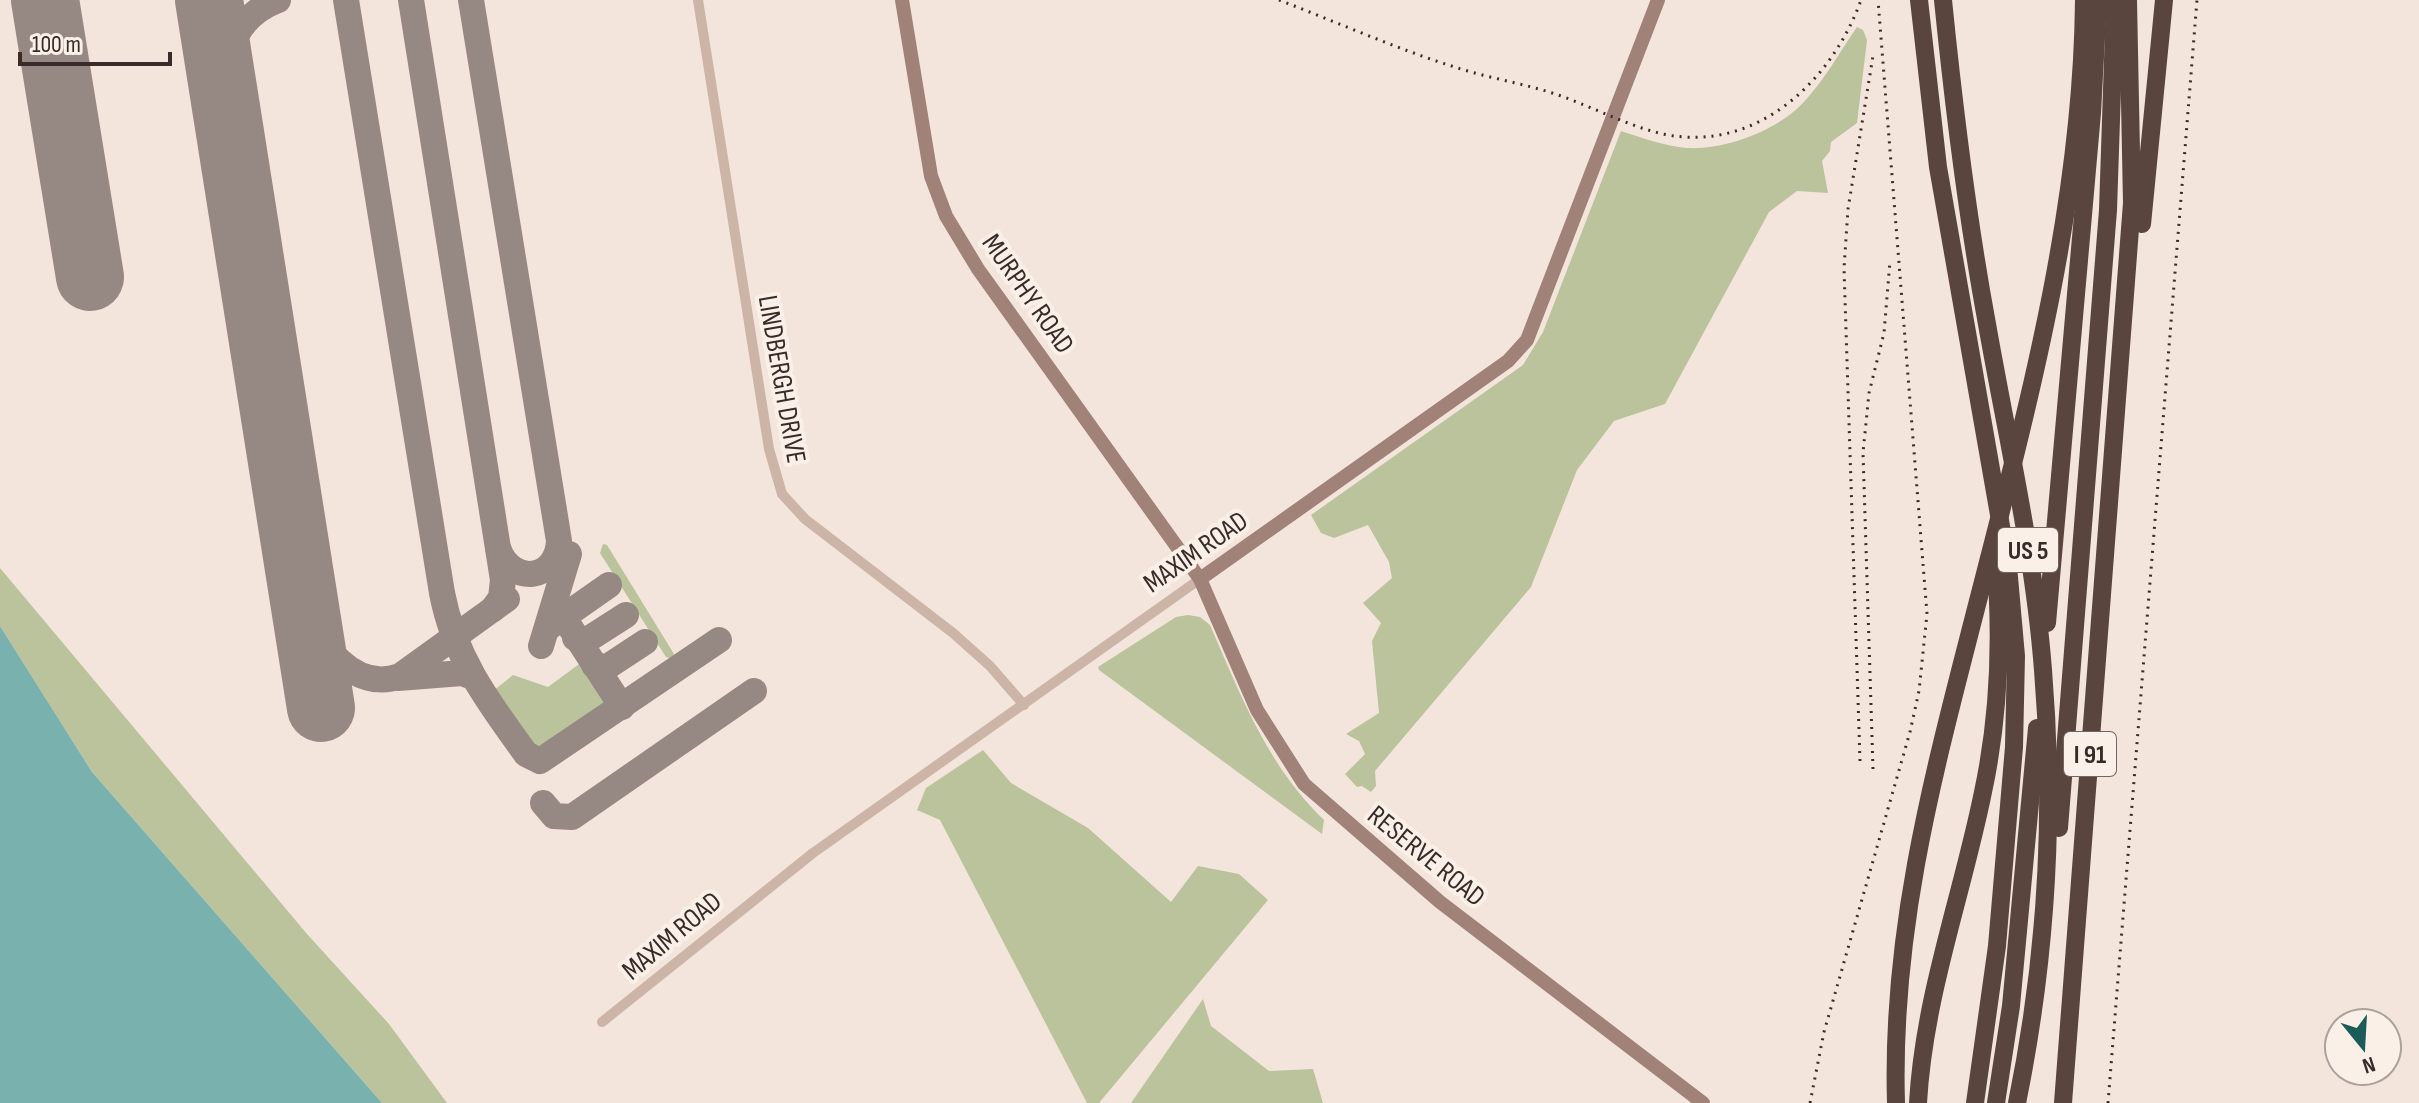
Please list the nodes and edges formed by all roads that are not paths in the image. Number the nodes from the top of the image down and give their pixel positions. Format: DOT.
graph roads {
  1 [pos="698,0"];
  2 [pos="902,0"];
  3 [pos="1658,0"];
  4 [pos="1919,0"];
  5 [pos="1943,0"];
  6 [pos="2084,0"];
  7 [pos="2098,0"];
  8 [pos="2115,0"];
  9 [pos="2128,0"];
  10 [pos="2164,0"];
  11 [pos="1979,405"];
  12 [pos="2117,405"];
  13 [pos="1200,579"];
  14 [pos="1024,705"];
  15 [pos="602,1022"];
  16 [pos="1703,1103"];
  17 [pos="1896,1103"];
  18 [pos="1918,1103"];
  19 [pos="1975,1103"];
  20 [pos="1996,1103"];
  21 [pos="2018,1103"];
  22 [pos="2063,1103"];
  1 -- 14 [label="street, LINDBERGH DRIVE"];
  2 -- 13 [label="street, MURPHY ROAD"];
  3 -- 13 [label="street, MAXIM ROAD"];
  4 -- 11 [label="highway, US 5"];
  5 -- 21 [label="highway, US 5"];
  6 -- 17 [label="highway"];
  7 -- 20 [label="highway"];
  8 -- 21 [label="highway"];
  9 -- 12 [label="highway, I 91"];
  10 -- 12 [label="highway"];
  11 -- 18 [label="highway"];
  11 -- 19 [label="highway, US 5"];
  12 -- 22 [label="highway, I 91"];
  13 -- 14 [label="street, MAXIM ROAD"];
  13 -- 16 [label="street, RESERVE ROAD"];
  14 -- 15 [label="street, MAXIM ROAD"];
}
